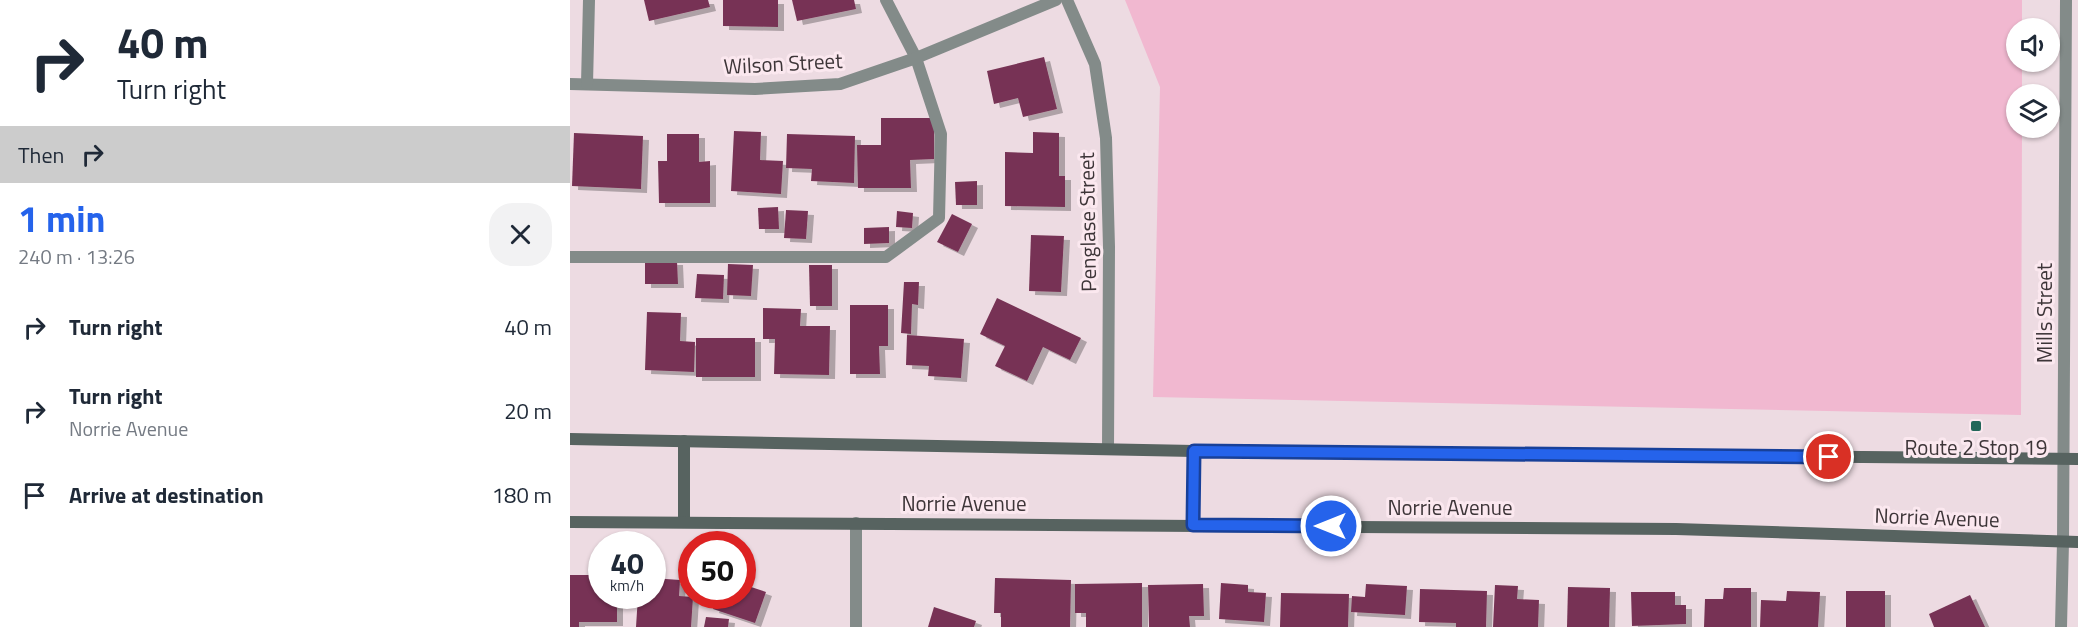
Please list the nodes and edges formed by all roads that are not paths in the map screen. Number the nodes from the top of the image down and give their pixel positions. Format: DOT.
graph roads {
  1 [pos="589,0"];
  2 [pos="886,0"];
  3 [pos="1056,0"];
  4 [pos="1067,0"];
  5 [pos="2066,0"];
  6 [pos="916,58"];
  7 [pos="570,84"];
  8 [pos="587,84"];
  9 [pos="570,257"];
  10 [pos="570,439"];
  11 [pos="684,441"];
  12 [pos="1108,449"];
  13 [pos="1194,451"];
  14 [pos="2064,459"];
  15 [pos="2078,459"];
  16 [pos="570,522"];
  17 [pos="684,522"];
  18 [pos="856,523"];
  19 [pos="1193,525"];
  20 [pos="2064,542"];
  21 [pos="2078,542"];
  22 [pos="856,627"];
  23 [pos="2061,627"];
  1 -- 8 [label="street"];
  2 -- 6 [label="street"];
  3 -- 6 [label="street, Wilson Street"];
  4 -- 12 [label="street, Penglase Street"];
  5 -- 14 [label="street, Mills Street"];
  6 -- 8 [label="street, Wilson Street"];
  6 -- 9 [label="street"];
  7 -- 8 [label="street, Wilson Street"];
  10 -- 11 [label="main road"];
  11 -- 12 [label="main road"];
  11 -- 17 [label="main road"];
  12 -- 13 [label="main road"];
  13 -- 14 [label="main road"];
  13 -- 19 [label="main road"];
  14 -- 15 [label="main road"];
  14 -- 20 [label="street, Mills Street"];
  16 -- 17 [label="main road, Norrie Avenue"];
  17 -- 18 [label="main road, Norrie Avenue"];
  18 -- 19 [label="main road, Norrie Avenue"];
  18 -- 22 [label="street"];
  19 -- 20 [label="main road, Norrie Avenue"];
  20 -- 21 [label="main road, Norrie Avenue"];
  20 -- 23 [label="street, Mills Street"];
}
